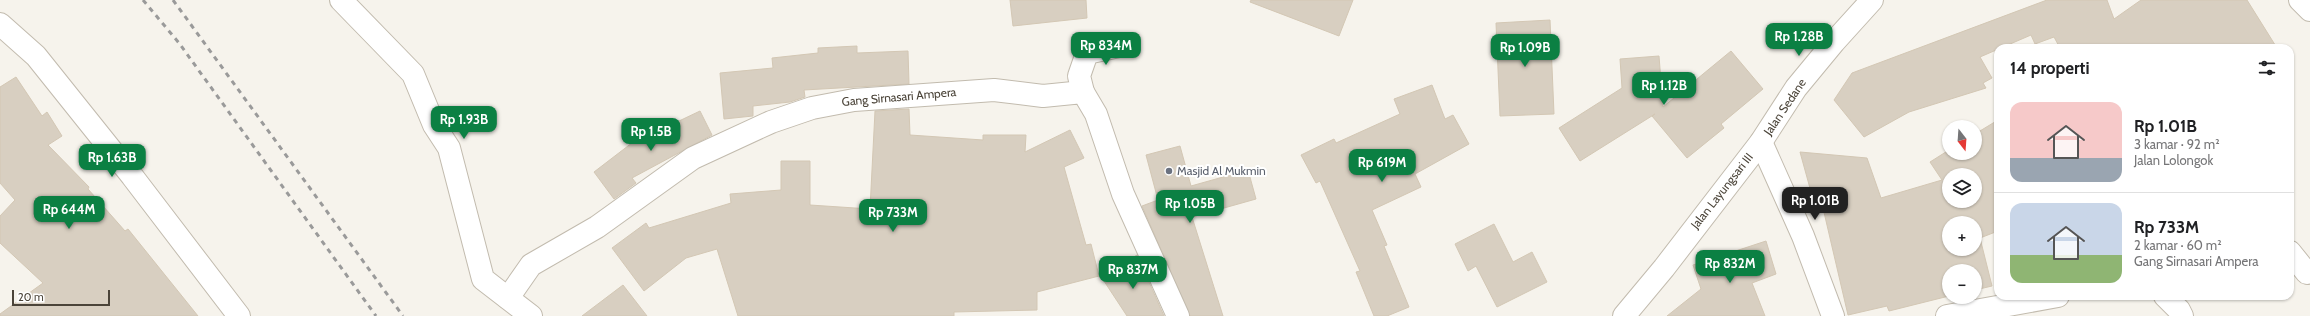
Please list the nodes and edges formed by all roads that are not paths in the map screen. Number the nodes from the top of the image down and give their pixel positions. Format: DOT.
graph roads {
  1 [pos="341,0"];
  2 [pos="1872,0"];
  3 [pos="2300,0"];
  4 [pos="2310,10"];
  5 [pos="0,24"];
  6 [pos="1128,44"];
  7 [pos="1083,92"];
  8 [pos="1761,142"];
  9 [pos="2294,257"];
  10 [pos="2310,271"];
  11 [pos="508,298"];
  12 [pos="2036,300"];
  13 [pos="2169,300"];
  14 [pos="239,316"];
  15 [pos="532,316"];
  16 [pos="1178,316"];
  17 [pos="1624,316"];
  18 [pos="1833,316"];
  19 [pos="1947,316"];
  20 [pos="2182,316"];
  1 -- 11 [label="street"];
  2 -- 8 [label="street, Jalan Sedane"];
  3 -- 4 [label="street"];
  5 -- 14 [label="street"];
  6 -- 7 [label="street"];
  7 -- 11 [label="street, Gang Sirnasari Ampera"];
  7 -- 16 [label="street"];
  8 -- 17 [label="street, Jalan Layungsari III"];
  8 -- 18 [label="street"];
  9 -- 10 [label="street"];
  11 -- 15 [label="street"];
  12 -- 19 [label="street"];
  13 -- 20 [label="street"];
}
